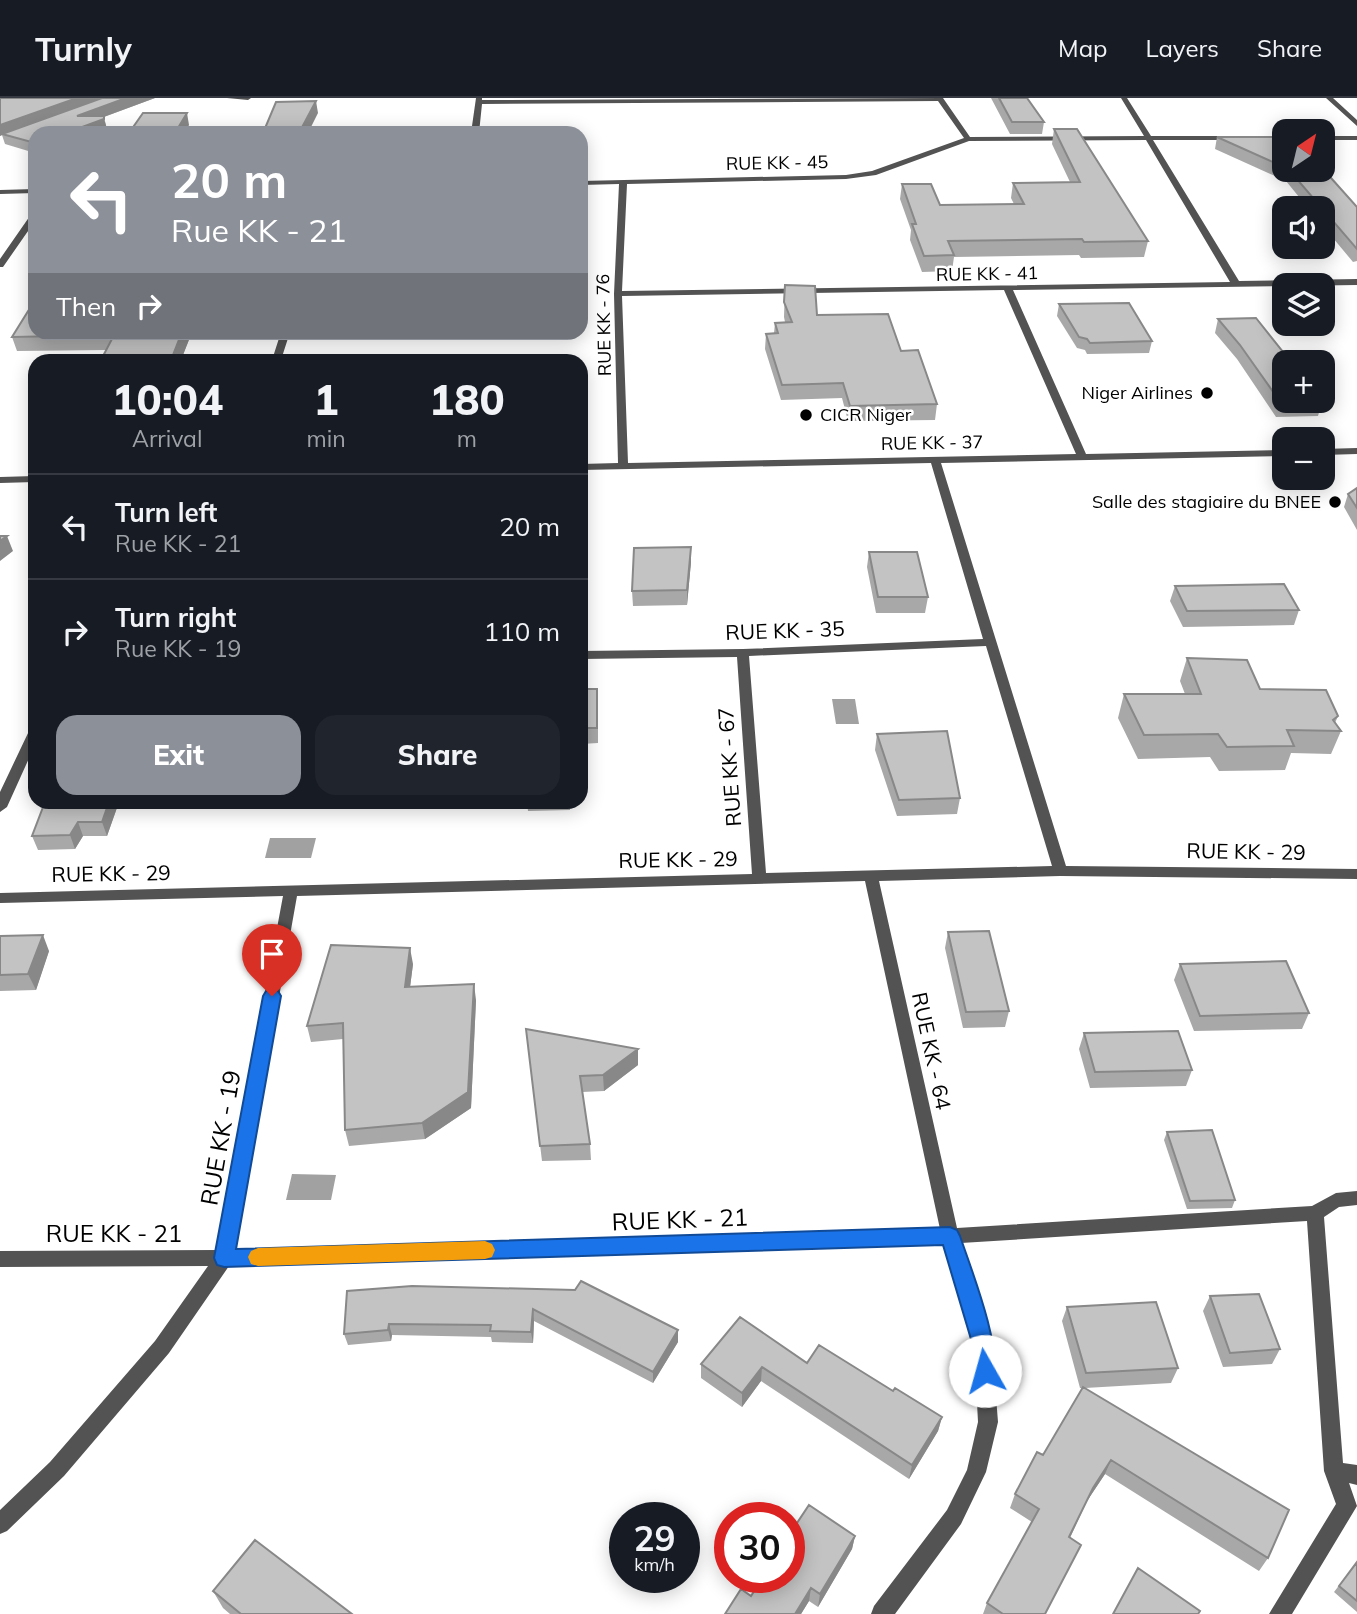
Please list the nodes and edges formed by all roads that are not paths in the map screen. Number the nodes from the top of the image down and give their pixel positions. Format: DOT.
graph roads {
  1 [pos="230,98"];
  2 [pos="248,98"];
  3 [pos="939,98"];
  4 [pos="1124,98"];
  5 [pos="1329,98"];
  6 [pos="479,100"];
  7 [pos="713,100"];
  8 [pos="1357,124"];
  9 [pos="476,126"];
  10 [pos="1149,138"];
  11 [pos="1244,138"];
  12 [pos="1335,138"];
  13 [pos="1357,138"];
  14 [pos="968,139"];
  15 [pos="588,183"];
  16 [pos="623,183"];
  17 [pos="28,191"];
  18 [pos="0,192"];
  19 [pos="28,225"];
  20 [pos="0,265"];
  21 [pos="1357,282"];
  22 [pos="1236,284"];
  23 [pos="1008,289"];
  24 [pos="618,294"];
  25 [pos="1357,451"];
  26 [pos="1335,452"];
  27 [pos="1272,453"];
  28 [pos="1082,457"];
  29 [pos="935,460"];
  30 [pos="588,467"];
  31 [pos="623,467"];
  32 [pos="28,479"];
  33 [pos="0,480"];
  34 [pos="991,642"];
  35 [pos="743,653"];
  36 [pos="588,655"];
  37 [pos="28,746"];
  38 [pos="0,807"];
  39 [pos="1060,871"];
  40 [pos="1357,874"];
  41 [pos="871,876"];
  42 [pos="759,878"];
  43 [pos="291,891"];
  44 [pos="0,898"];
  45 [pos="1357,1198"];
  46 [pos="1315,1213"];
  47 [pos="950,1236"];
  48 [pos="224,1258"];
  49 [pos="0,1259"];
  50 [pos="1334,1471"];
  51 [pos="1357,1475"];
  52 [pos="1352,1511"];
  53 [pos="0,1524"];
  54 [pos="882,1614"];
  55 [pos="1280,1614"];
  1 -- 2 [label="street"];
  3 -- 7 [label="street"];
  3 -- 14 [label="street"];
  4 -- 10 [label="street"];
  5 -- 8 [label="street"];
  6 -- 7 [label="street"];
  6 -- 9 [label="street"];
  10 -- 11 [label="street"];
  10 -- 14 [label="street"];
  10 -- 22 [label="street"];
  12 -- 13 [label="street"];
  14 -- 16 [label="street, RUE KK - 45"];
  15 -- 16 [label="street, RUE KK - 45"];
  16 -- 24 [label="street, RUE KK - 76"];
  17 -- 18 [label="street"];
  19 -- 20 [label="street"];
  21 -- 22 [label="street, RUE KK - 41"];
  22 -- 23 [label="street, RUE KK - 41"];
  23 -- 24 [label="street, RUE KK - 41"];
  23 -- 28 [label="street"];
  24 -- 31 [label="street, RUE KK - 76"];
  25 -- 26 [label="street"];
  27 -- 28 [label="street, RUE KK - 37"];
  28 -- 29 [label="street, RUE KK - 37"];
  29 -- 31 [label="street, RUE KK - 37"];
  29 -- 34 [label="street"];
  30 -- 31 [label="street, RUE KK - 37"];
  32 -- 33 [label="street"];
  34 -- 35 [label="street, RUE KK - 35"];
  34 -- 39 [label="street"];
  35 -- 36 [label="street, RUE KK - 35"];
  35 -- 42 [label="street, RUE KK - 67"];
  37 -- 38 [label="street"];
  39 -- 40 [label="street, RUE KK - 29"];
  39 -- 41 [label="street, RUE KK - 29"];
  41 -- 42 [label="street, RUE KK - 29"];
  41 -- 47 [label="street, RUE KK - 64"];
  42 -- 43 [label="street, RUE KK - 29"];
  43 -- 44 [label="street, RUE KK - 29"];
  43 -- 48 [label="street, RUE KK - 19"];
  45 -- 46 [label="street, RUE KK - 21"];
  46 -- 47 [label="street, RUE KK - 21"];
  46 -- 50 [label="street"];
  47 -- 48 [label="street, RUE KK - 21"];
  47 -- 54 [label="street, RUE KK - 64"];
  48 -- 49 [label="street, RUE KK - 21"];
  48 -- 53 [label="street, RUE KK - 19"];
  50 -- 51 [label="street"];
  50 -- 52 [label="street"];
  52 -- 55 [label="street"];
}
